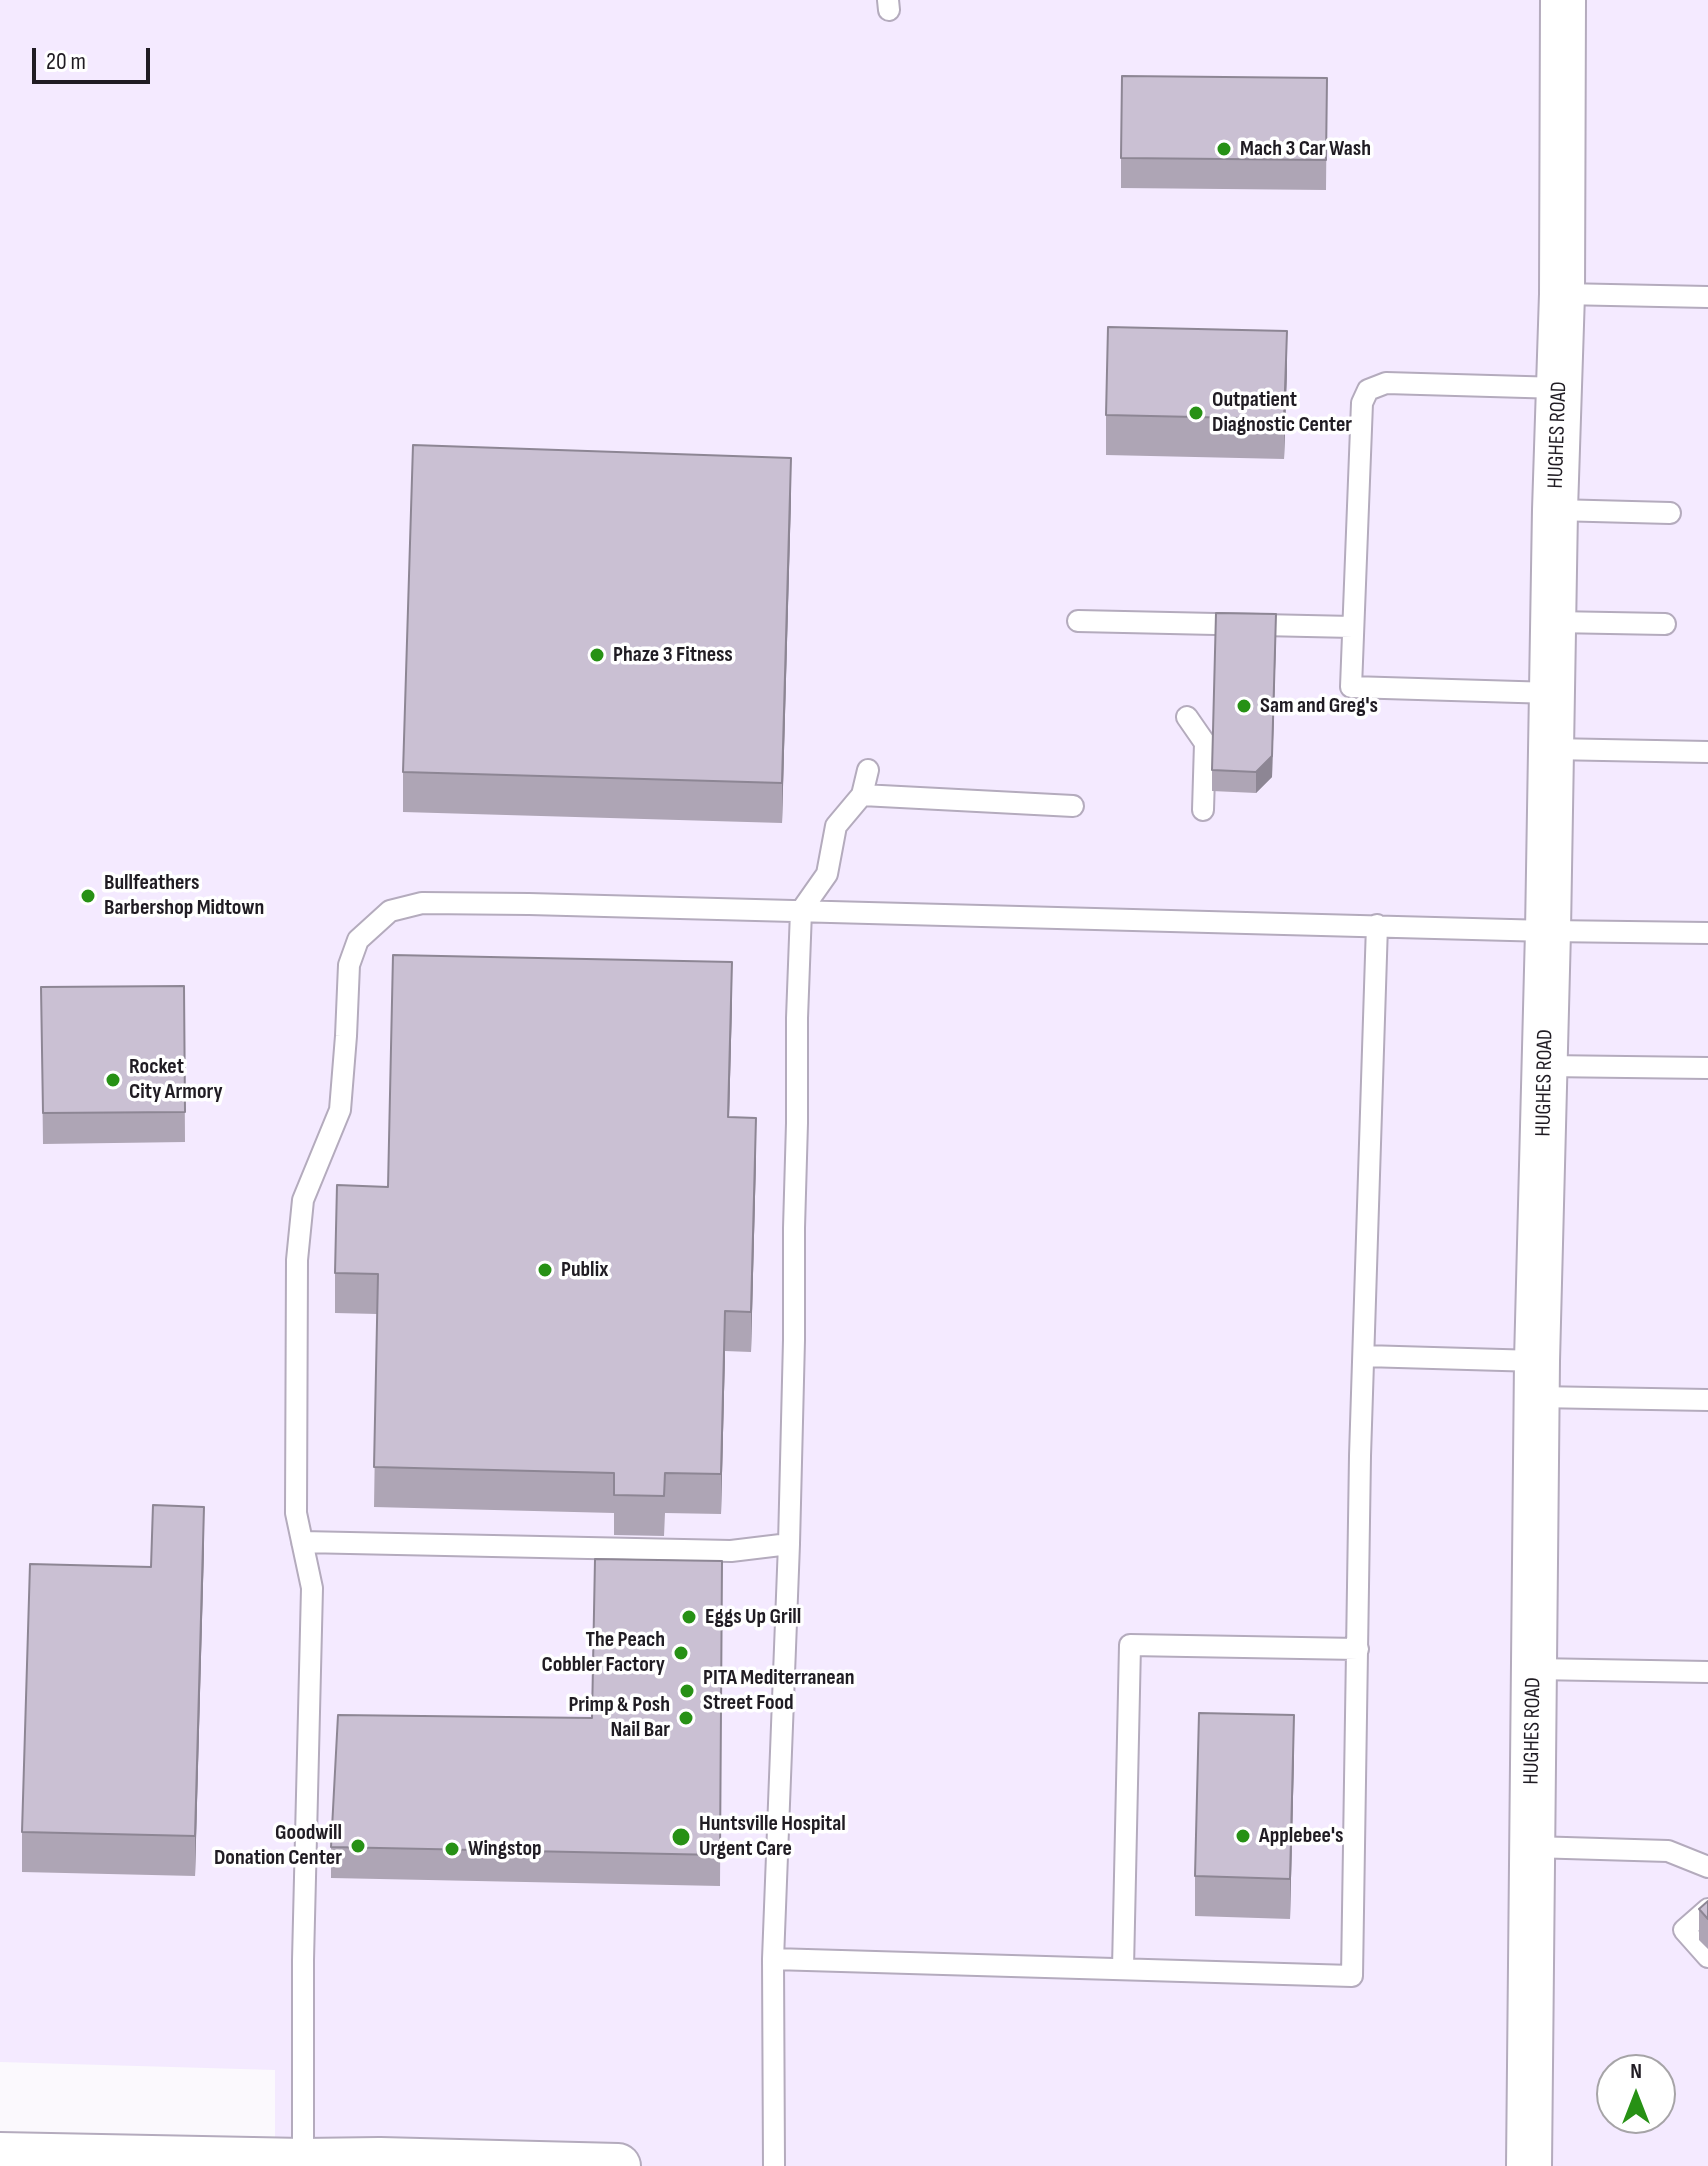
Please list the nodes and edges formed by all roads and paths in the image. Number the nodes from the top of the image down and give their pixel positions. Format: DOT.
graph roads {
  1 [pos="1563,0"];
  2 [pos="1562,294"];
  3 [pos="1708,297"];
  4 [pos="1560,388"];
  5 [pos="1555,510"];
  6 [pos="1670,513"];
  7 [pos="1078,621"];
  8 [pos="1554,622"];
  9 [pos="1665,624"];
  10 [pos="1353,627"];
  11 [pos="1552,693"];
  12 [pos="1187,717"];
  13 [pos="1551,749"];
  14 [pos="1708,752"];
  15 [pos="868,770"];
  16 [pos="862,795"];
  17 [pos="1073,806"];
  18 [pos="1203,810"];
  19 [pos="801,911"];
  20 [pos="1377,925"];
  21 [pos="1548,931"];
  22 [pos="1708,933"];
  23 [pos="1545,1066"];
  24 [pos="1708,1068"];
  25 [pos="1364,1356"];
  26 [pos="1537,1379"];
  27 [pos="1708,1400"];
  28 [pos="302,1542"];
  29 [pos="789,1544"];
  30 [pos="1358,1649"];
  31 [pos="1534,1669"];
  32 [pos="1708,1672"];
  33 [pos="1532,1847"];
  34 [pos="1708,1867"];
  35 [pos="1708,1909"];
  36 [pos="1708,1957"];
  37 [pos="773,1959"];
  38 [pos="1123,1968"];
  39 [pos="0,2155"];
  40 [pos="303,2161"];
  41 [pos="380,2163"];
  42 [pos="618,2166"];
  43 [pos="774,2166"];
  44 [pos="1529,2166"];
  1 -- 2 [label="main road, HUGHES ROAD"];
  2 -- 3 [label="lane"];
  2 -- 4 [label="main road, HUGHES ROAD"];
  4 -- 5 [label="main road, HUGHES ROAD"];
  4 -- 10 [label="lane"];
  5 -- 6 [label="lane"];
  5 -- 8 [label="main road, HUGHES ROAD"];
  7 -- 10 [label="lane"];
  8 -- 9 [label="lane"];
  8 -- 11 [label="main road, HUGHES ROAD"];
  10 -- 11 [label="lane"];
  11 -- 13 [label="main road, HUGHES ROAD"];
  12 -- 18 [label="lane"];
  13 -- 14 [label="lane"];
  13 -- 21 [label="main road, HUGHES ROAD"];
  15 -- 16 [label="lane"];
  16 -- 17 [label="lane"];
  16 -- 19 [label="lane"];
  19 -- 20 [label="lane"];
  19 -- 28 [label="lane"];
  19 -- 29 [label="lane"];
  20 -- 21 [label="lane"];
  20 -- 25 [label="lane"];
  21 -- 22 [label="lane"];
  21 -- 23 [label="main road, HUGHES ROAD"];
  23 -- 24 [label="lane"];
  23 -- 26 [label="main road, HUGHES ROAD"];
  25 -- 26 [label="lane"];
  25 -- 30 [label="lane"];
  26 -- 27 [label="lane"];
  26 -- 31 [label="main road, HUGHES ROAD"];
  28 -- 29 [label="lane"];
  28 -- 40 [label="lane"];
  29 -- 37 [label="lane"];
  30 -- 38 [label="lane"];
  30 -- 38 [label="lane"];
  31 -- 32 [label="lane"];
  31 -- 33 [label="main road, HUGHES ROAD"];
  33 -- 34 [label="lane"];
  33 -- 44 [label="main road, HUGHES ROAD"];
  35 -- 36 [label="lane"];
  37 -- 38 [label="lane"];
  37 -- 43 [label="lane"];
  39 -- 40 [label="main road"];
  40 -- 41 [label="main road"];
  41 -- 42 [label="main road"];
}
